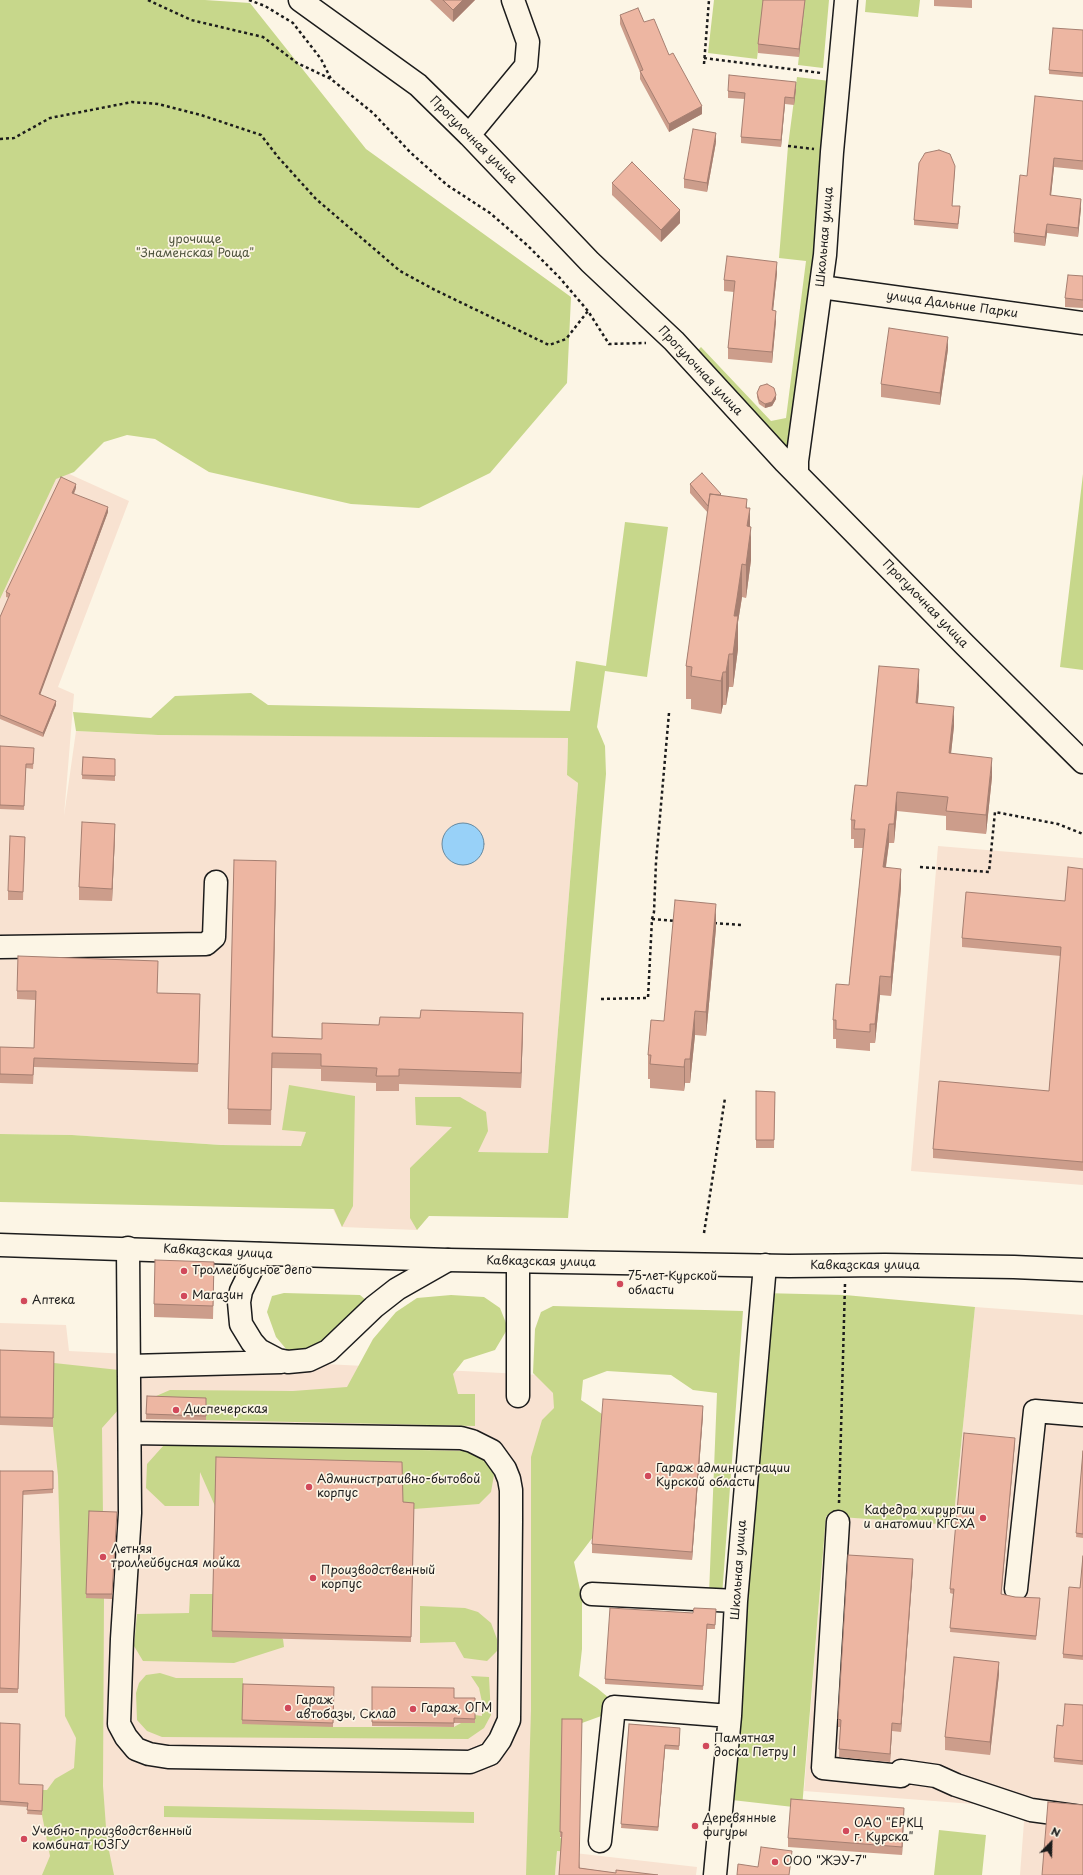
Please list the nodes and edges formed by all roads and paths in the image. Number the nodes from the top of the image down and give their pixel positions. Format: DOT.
graph roads {
  1 [pos="148,0"];
  2 [pos="249,0"];
  3 [pos="300,0"];
  4 [pos="513,0"];
  5 [pos="709,0"];
  6 [pos="846,0"];
  7 [pos="704,58"];
  8 [pos="704,64"];
  9 [pos="824,73"];
  10 [pos="331,79"];
  11 [pos="469,135"];
  12 [pos="0,139"];
  13 [pos="788,146"];
  14 [pos="832,152"];
  15 [pos="821,287"];
  16 [pos="588,311"];
  17 [pos="1083,323"];
  18 [pos="674,342"];
  19 [pos="797,474"];
  20 [pos="669,713"];
  21 [pos="1083,762"];
  22 [pos="1083,834"];
  23 [pos="920,867"];
  24 [pos="216,882"];
  25 [pos="652,919"];
  26 [pos="682,921"];
  27 [pos="712,923"];
  28 [pos="741,925"];
  29 [pos="0,947"];
  30 [pos="601,999"];
  31 [pos="725,1098"];
  32 [pos="704,1233"];
  33 [pos="0,1244"];
  34 [pos="128,1248"];
  35 [pos="259,1254"];
  36 [pos="448,1260"];
  37 [pos="518,1262"];
  38 [pos="765,1265"];
  39 [pos="845,1266"];
  40 [pos="1083,1270"];
  41 [pos="288,1362"];
  42 [pos="130,1366"];
  43 [pos="518,1396"];
  44 [pos="1083,1415"];
  45 [pos="130,1434"];
  46 [pos="838,1522"];
  47 [pos="1016,1589"];
  48 [pos="592,1594"];
  49 [pos="736,1601"];
  50 [pos="730,1716"];
  51 [pos="1083,1816"];
  52 [pos="600,1841"];
  53 [pos="715,1875"];
  1 -- 10 [label="path"];
  2 -- 10 [label="path"];
  3 -- 11 [label="street, Прогулочная улица"];
  4 -- 11 [label="street"];
  5 -- 7 [label="path"];
  6 -- 14 [label="street, Школьная улица"];
  7 -- 8 [label="path"];
  7 -- 9 [label="path"];
  10 -- 16 [label="path"];
  11 -- 18 [label="street, Прогулочная улица"];
  12 -- 16 [label="path"];
  13 -- 14 [label="path"];
  14 -- 15 [label="street, Школьная улица"];
  15 -- 17 [label="street, улица Дальние Парки"];
  15 -- 19 [label="street, Школьная улица"];
  16 -- 18 [label="path"];
  18 -- 19 [label="street, Прогулочная улица"];
  19 -- 21 [label="street, Прогулочная улица"];
  20 -- 25 [label="path"];
  22 -- 23 [label="path"];
  24 -- 29 [label="street"];
  25 -- 26 [label="path"];
  25 -- 30 [label="path"];
  27 -- 28 [label="path"];
  31 -- 32 [label="path"];
  33 -- 34 [label="street, Кавказская улица"];
  34 -- 35 [label="street, Кавказская улица"];
  34 -- 42 [label="street"];
  35 -- 36 [label="street, Кавказская улица"];
  35 -- 41 [label="street"];
  36 -- 37 [label="street, Кавказская улица"];
  36 -- 41 [label="street"];
  37 -- 38 [label="street, Кавказская улица"];
  37 -- 43 [label="street"];
  38 -- 39 [label="street, Кавказская улица"];
  38 -- 49 [label="street, Школьная улица"];
  39 -- 40 [label="street, Кавказская улица"];
  39 -- 46 [label="path"];
  41 -- 42 [label="street"];
  42 -- 45 [label="street"];
  44 -- 47 [label="street"];
  45 -- 45 [label="street"];
  46 -- 51 [label="street"];
  48 -- 49 [label="street"];
  49 -- 50 [label="street, Школьная улица"];
  50 -- 52 [label="street"];
  50 -- 53 [label="street, Школьная улица"];
}
